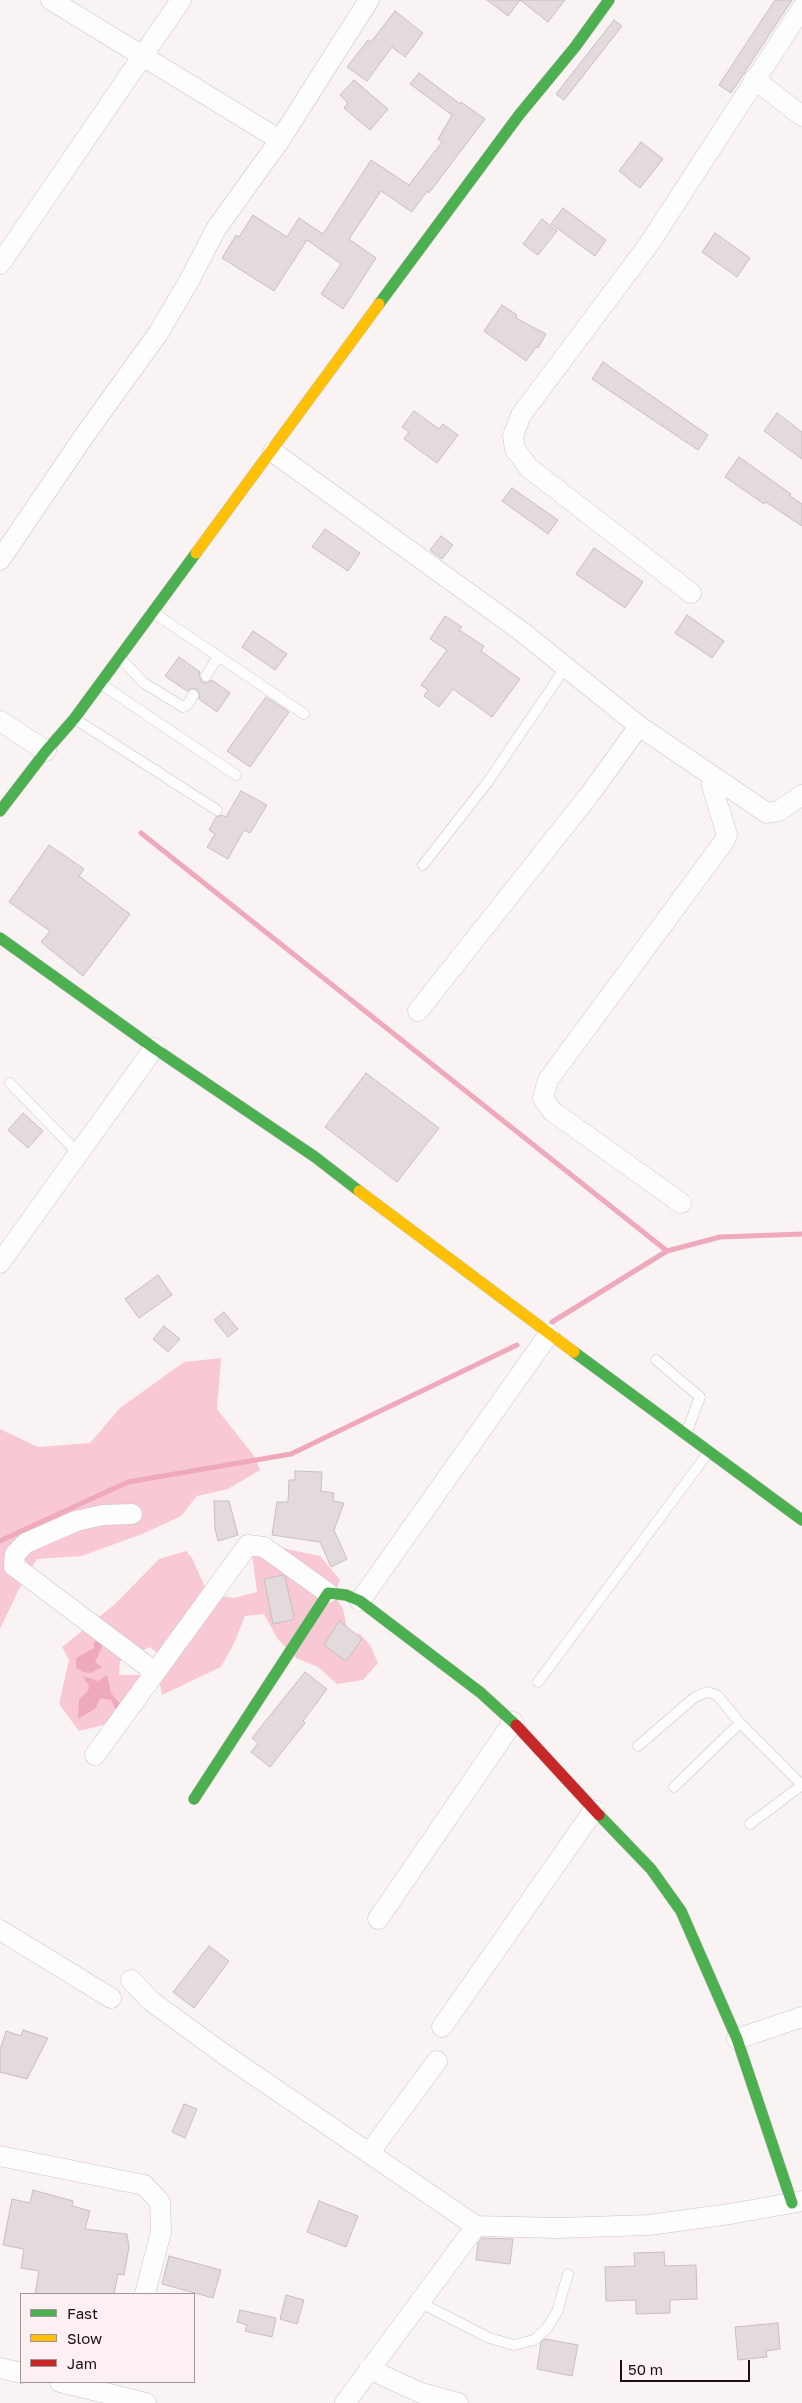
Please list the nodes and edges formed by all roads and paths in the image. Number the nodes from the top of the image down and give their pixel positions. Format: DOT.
graph roads {
  1 [pos="51,0"];
  2 [pos="181,0"];
  3 [pos="369,0"];
  4 [pos="609,0"];
  5 [pos="802,8"];
  6 [pos="556,52"];
  7 [pos="144,55"];
  8 [pos="754,79"];
  9 [pos="520,115"];
  10 [pos="802,116"];
  11 [pos="280,140"];
  12 [pos="0,264"];
  13 [pos="273,452"];
  14 [pos="0,560"];
  15 [pos="691,593"];
  16 [pos="153,612"];
  17 [pos="119,658"];
  18 [pos="217,658"];
  19 [pos="565,668"];
  20 [pos="206,676"];
  21 [pos="100,683"];
  22 [pos="193,695"];
  23 [pos="304,714"];
  24 [pos="74,719"];
  25 [pos="0,721"];
  26 [pos="639,726"];
  27 [pos="46,751"];
  28 [pos="236,774"];
  29 [pos="713,777"];
  30 [pos="802,795"];
  31 [pos="217,810"];
  32 [pos="0,811"];
  33 [pos="424,865"];
  34 [pos="0,938"];
  35 [pos="418,1011"];
  36 [pos="154,1048"];
  37 [pos="10,1083"];
  38 [pos="79,1154"];
  39 [pos="680,1202"];
  40 [pos="0,1263"];
  41 [pos="549,1334"];
  42 [pos="656,1360"];
  43 [pos="686,1435"];
  44 [pos="709,1452"];
  45 [pos="132,1514"];
  46 [pos="802,1520"];
  47 [pos="328,1593"];
  48 [pos="360,1601"];
  49 [pos="154,1672"];
  50 [pos="538,1682"];
  51 [pos="513,1722"];
  52 [pos="740,1723"];
  53 [pos="638,1746"];
  54 [pos="95,1755"];
  55 [pos="802,1785"];
  56 [pos="674,1786"];
  57 [pos="194,1799"];
  58 [pos="594,1810"];
  59 [pos="750,1824"];
  60 [pos="378,1919"];
  61 [pos="0,1930"];
  62 [pos="131,1980"];
  63 [pos="111,1998"];
  64 [pos="802,2017"];
  65 [pos="442,2026"];
  66 [pos="737,2039"];
  67 [pos="437,2061"];
  68 [pos="370,2152"];
  69 [pos="0,2156"];
  70 [pos="797,2202"];
  71 [pos="476,2226"];
  72 [pos="568,2274"];
  73 [pos="145,2293"];
  74 [pos="419,2302"];
  75 [pos="0,2368"];
  76 [pos="369,2369"];
  77 [pos="20,2373"];
  78 [pos="69,2383"];
  79 [pos="122,2389"];
  80 [pos="146,2403"];
  81 [pos="346,2403"];
  82 [pos="458,2403"];
  1 -- 7 [label="street"];
  2 -- 7 [label="street"];
  3 -- 11 [label="street"];
  4 -- 9 [label="street"];
  5 -- 8 [label="street"];
  6 -- 9 [label="street"];
  7 -- 11 [label="street"];
  7 -- 12 [label="street"];
  8 -- 10 [label="street"];
  8 -- 15 [label="street"];
  9 -- 13 [label="street"];
  11 -- 14 [label="street"];
  13 -- 16 [label="street"];
  13 -- 19 [label="street"];
  16 -- 17 [label="street"];
  16 -- 18 [label="lane"];
  17 -- 21 [label="street"];
  17 -- 22 [label="lane"];
  18 -- 20 [label="lane"];
  18 -- 23 [label="lane"];
  19 -- 26 [label="street"];
  19 -- 33 [label="lane"];
  21 -- 24 [label="street"];
  21 -- 28 [label="lane"];
  24 -- 27 [label="street"];
  24 -- 31 [label="lane"];
  25 -- 27 [label="street"];
  26 -- 29 [label="street"];
  26 -- 35 [label="street"];
  27 -- 32 [label="street"];
  29 -- 30 [label="street"];
  29 -- 39 [label="street"];
  34 -- 36 [label="street"];
  36 -- 38 [label="street"];
  36 -- 41 [label="street"];
  37 -- 38 [label="lane"];
  38 -- 40 [label="street"];
  41 -- 43 [label="street"];
  41 -- 48 [label="street"];
  42 -- 43 [label="lane"];
  43 -- 44 [label="street"];
  44 -- 46 [label="street"];
  44 -- 50 [label="lane"];
  45 -- 49 [label="street"];
  47 -- 48 [label="street"];
  47 -- 49 [label="street"];
  47 -- 57 [label="street"];
  48 -- 51 [label="street"];
  49 -- 54 [label="street"];
  51 -- 58 [label="street"];
  51 -- 60 [label="street"];
  52 -- 53 [label="lane"];
  52 -- 55 [label="lane"];
  52 -- 56 [label="lane"];
  55 -- 59 [label="lane"];
  58 -- 65 [label="street"];
  58 -- 66 [label="street"];
  61 -- 63 [label="street"];
  62 -- 68 [label="street"];
  64 -- 66 [label="street"];
  66 -- 70 [label="street"];
  67 -- 68 [label="street"];
  68 -- 71 [label="street"];
  69 -- 73 [label="street"];
  70 -- 71 [label="street"];
  71 -- 74 [label="street"];
  72 -- 74 [label="lane"];
  74 -- 76 [label="street"];
  75 -- 77 [label="street"];
  76 -- 81 [label="street"];
  76 -- 82 [label="street"];
  78 -- 79 [label="street"];
  79 -- 80 [label="street"];
}
